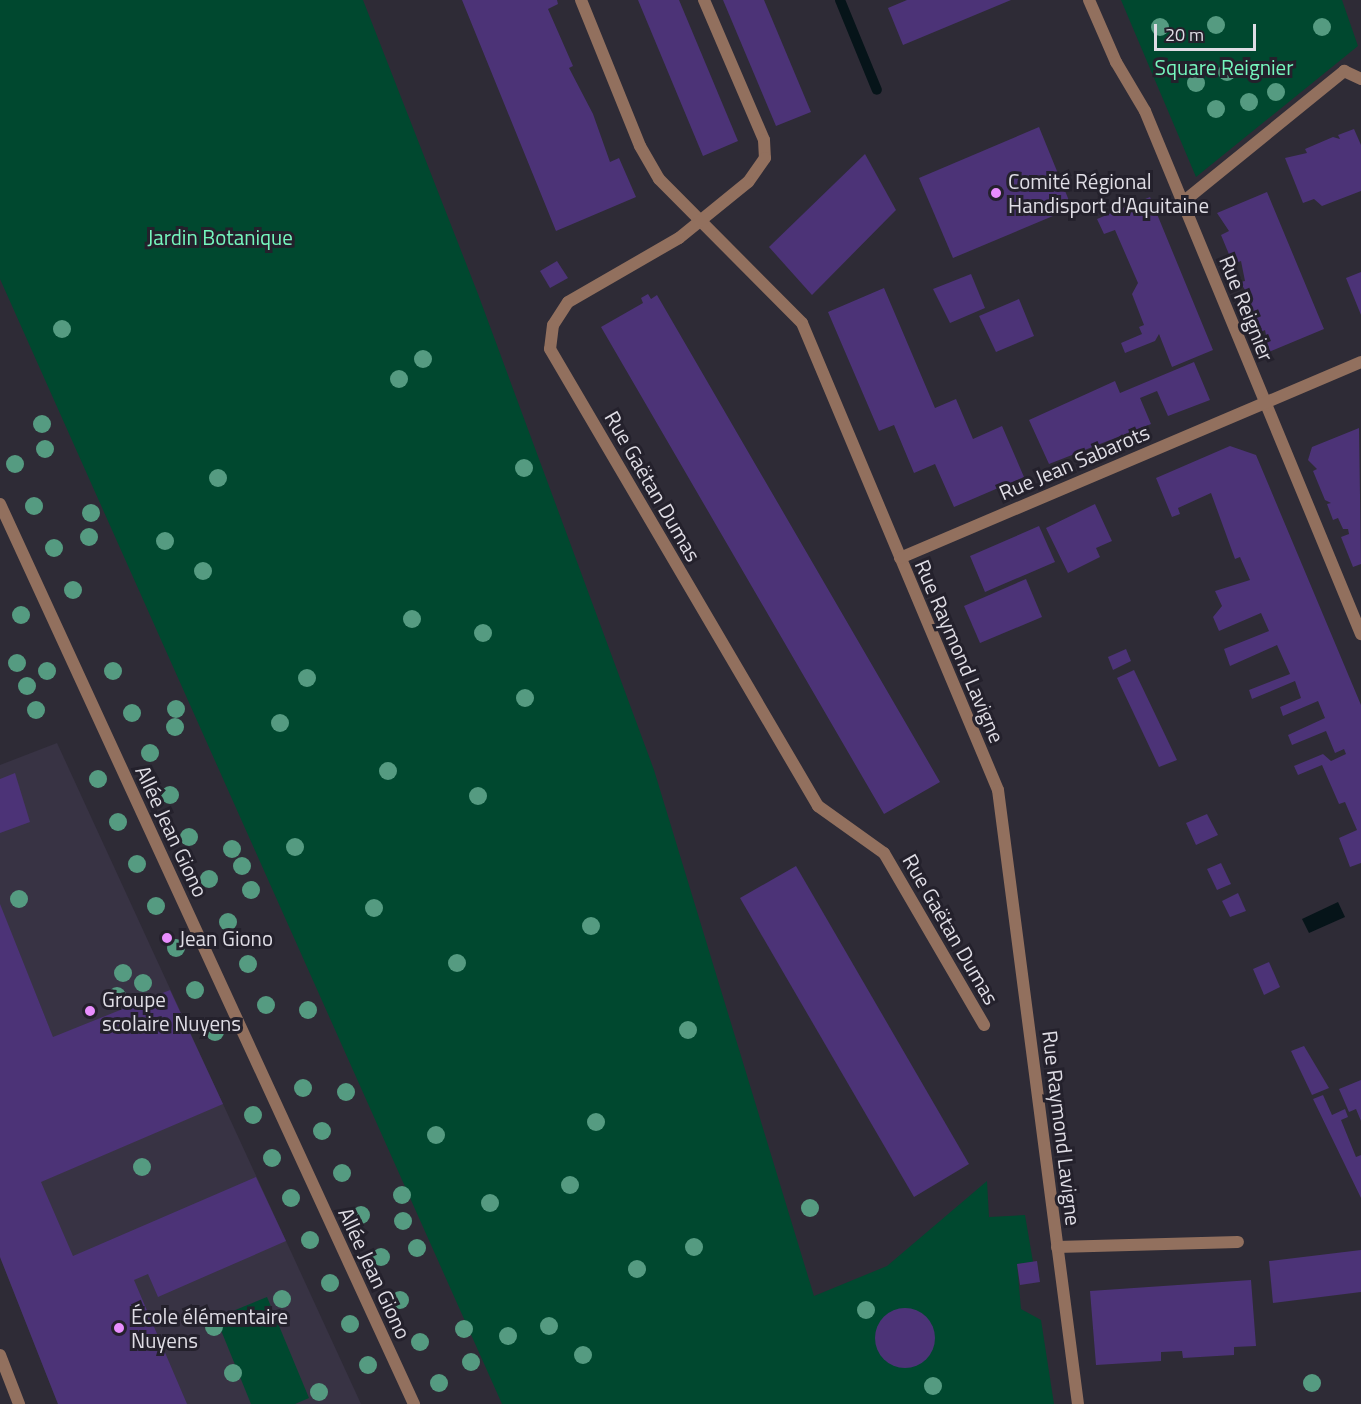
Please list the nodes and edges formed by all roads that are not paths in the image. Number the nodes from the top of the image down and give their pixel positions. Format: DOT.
graph roads {
  1 [pos="581,0"];
  2 [pos="704,0"];
  3 [pos="1089,0"];
  4 [pos="1361,80"];
  5 [pos="1183,202"];
  6 [pos="700,218"];
  7 [pos="1361,362"];
  8 [pos="1264,402"];
  9 [pos="0,504"];
  10 [pos="900,558"];
  11 [pos="1361,634"];
  12 [pos="984,1025"];
  13 [pos="1238,1242"];
  14 [pos="1058,1247"];
  15 [pos="0,1355"];
  16 [pos="19,1404"];
  17 [pos="414,1404"];
  18 [pos="1078,1404"];
  1 -- 6 [label="street, Rue Raymond Lavigne"];
  2 -- 6 [label="street, Rue Gaëtan Dumas"];
  3 -- 5 [label="street, Rue Reignier"];
  4 -- 5 [label="street"];
  5 -- 8 [label="street, Rue Reignier"];
  6 -- 10 [label="street, Rue Raymond Lavigne"];
  6 -- 12 [label="street, Rue Gaëtan Dumas"];
  7 -- 8 [label="street, Rue Jean Sabarots"];
  8 -- 10 [label="street, Rue Jean Sabarots"];
  8 -- 11 [label="street, Rue Reignier"];
  9 -- 17 [label="street, Allée Jean Giono"];
  10 -- 14 [label="street, Rue Raymond Lavigne"];
  13 -- 14 [label="street"];
  14 -- 18 [label="street, Rue Raymond Lavigne"];
  15 -- 16 [label="street"];
}
